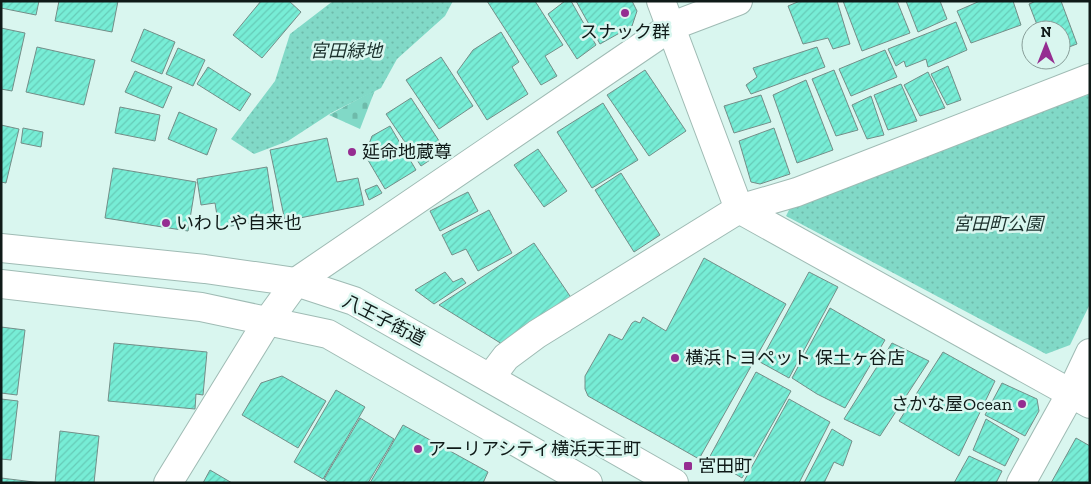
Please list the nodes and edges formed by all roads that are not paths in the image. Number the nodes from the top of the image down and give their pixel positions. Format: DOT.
graph roads {
  1 [pos="661,1"];
  2 [pos="738,1"];
  3 [pos="672,26"];
  4 [pos="1090,78"];
  5 [pos="739,209"];
  6 [pos="1,248"];
  7 [pos="296,282"];
  8 [pos="1,284"];
  9 [pos="267,322"];
  10 [pos="1090,353"];
  11 [pos="490,378"];
  12 [pos="1080,399"];
  13 [pos="168,483"];
  14 [pos="588,483"];
  15 [pos="674,483"];
  16 [pos="1021,483"];
  1 -- 3 [label="main road"];
  2 -- 3 [label="main road"];
  3 -- 5 [label="main road"];
  3 -- 7 [label="main road"];
  4 -- 5 [label="main road"];
  5 -- 11 [label="main road"];
  5 -- 12 [label="main road"];
  6 -- 7 [label="main road, 八王子街道"];
  7 -- 9 [label="main road"];
  7 -- 11 [label="main road, 八王子街道"];
  8 -- 9 [label="main road"];
  9 -- 13 [label="main road"];
  9 -- 14 [label="main road"];
  10 -- 12 [label="main road"];
  11 -- 15 [label="main road, 八王子街道"];
  12 -- 16 [label="main road"];
}
